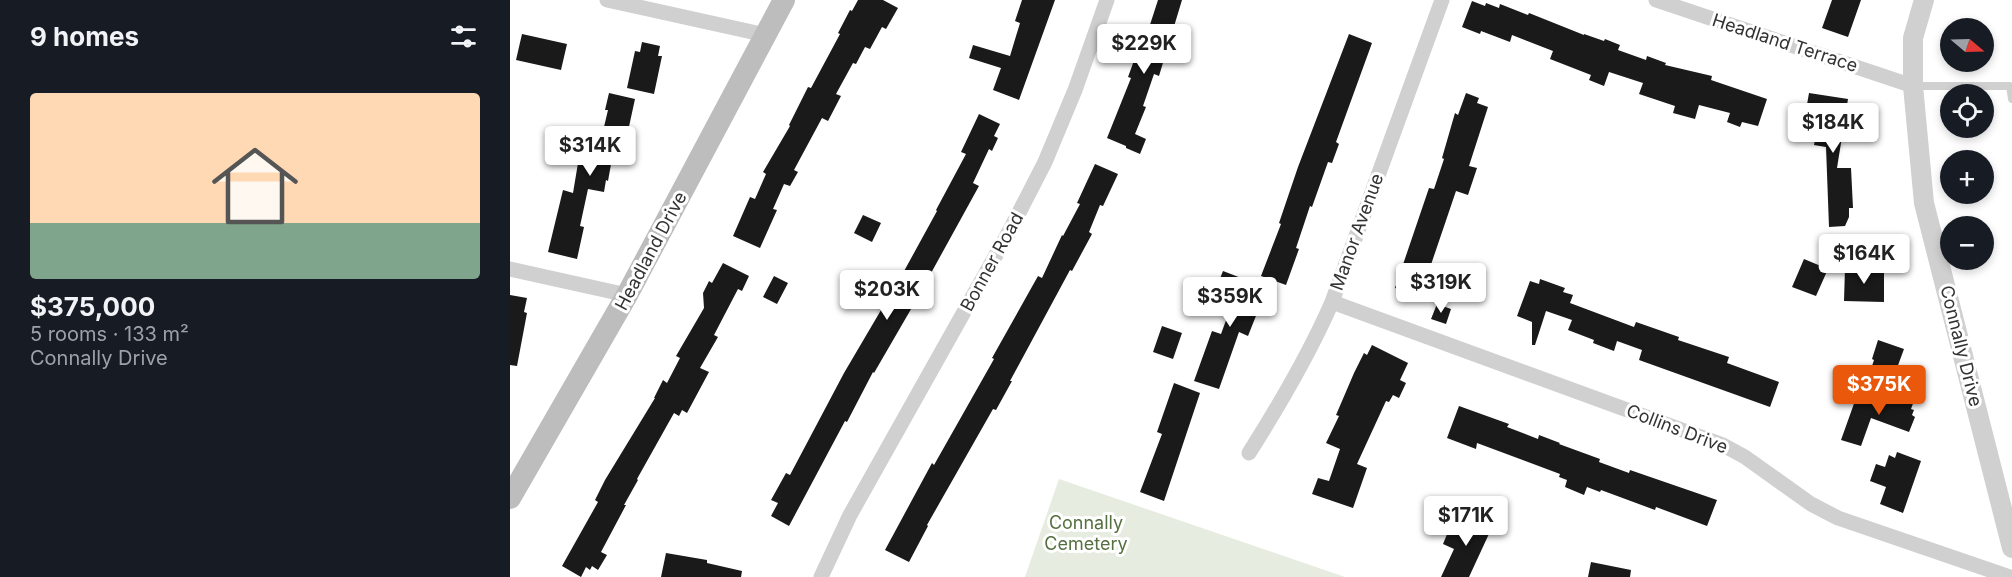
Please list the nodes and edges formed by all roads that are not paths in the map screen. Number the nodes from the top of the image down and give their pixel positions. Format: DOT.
graph roads {
  1 [pos="607,0"];
  2 [pos="784,0"];
  3 [pos="1107,0"];
  4 [pos="1442,0"];
  5 [pos="1656,0"];
  6 [pos="1924,0"];
  7 [pos="765,35"];
  8 [pos="1913,86"];
  9 [pos="2011,86"];
  10 [pos="2012,99"];
  11 [pos="510,269"];
  12 [pos="627,296"];
  13 [pos="1332,302"];
  14 [pos="1249,453"];
  15 [pos="510,498"];
  16 [pos="2012,548"];
  17 [pos="821,577"];
  18 [pos="2010,577"];
  1 -- 7 [label="street"];
  2 -- 7 [label="main road, Headland Drive"];
  3 -- 17 [label="street, Bonner Road"];
  4 -- 13 [label="street, Manor Avenue"];
  5 -- 8 [label="street, Headland Terrace"];
  6 -- 8 [label="street, Connally Drive"];
  7 -- 12 [label="main road, Headland Drive"];
  8 -- 9 [label="lane"];
  8 -- 16 [label="street, Connally Drive"];
  9 -- 10 [label="lane"];
  11 -- 12 [label="street"];
  12 -- 15 [label="main road, Headland Drive"];
  13 -- 14 [label="street, Manor Avenue"];
  13 -- 18 [label="street, Collins Drive"];
}
